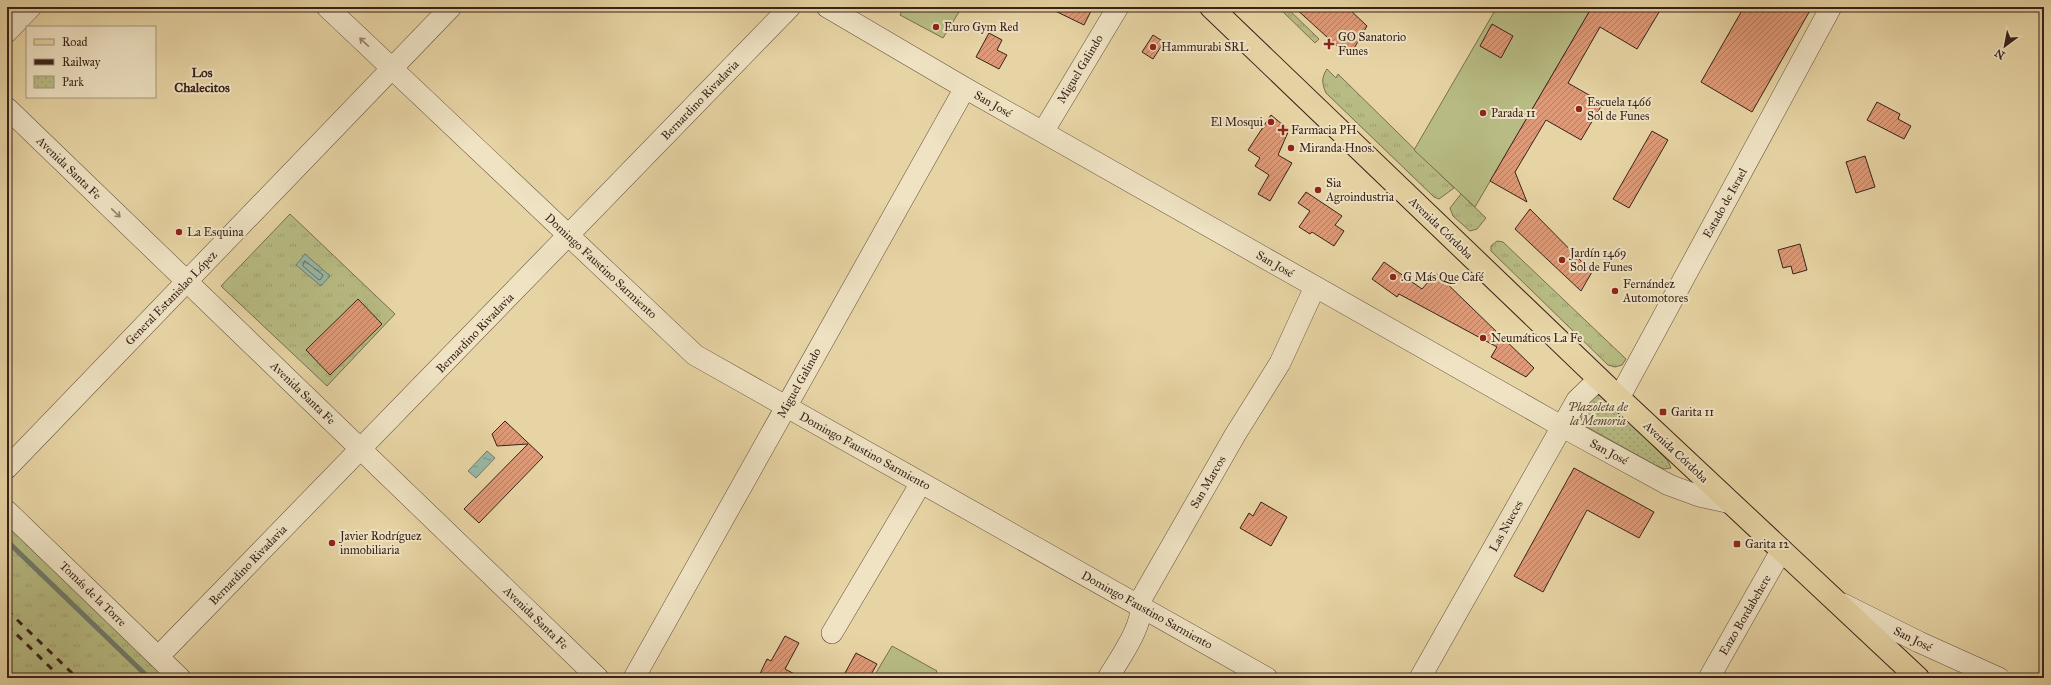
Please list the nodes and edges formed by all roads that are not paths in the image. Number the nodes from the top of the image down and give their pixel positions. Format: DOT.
graph roads {
  1 [pos="31,7"];
  2 [pos="327,7"];
  3 [pos="451,7"];
  4 [pos="790,7"];
  5 [pos="827,7"];
  6 [pos="1118,7"];
  7 [pos="1211,7"];
  8 [pos="1831,7"];
  9 [pos="7,32"];
  10 [pos="392,69"];
  11 [pos="965,88"];
  12 [pos="7,108"];
  13 [pos="1043,132"];
  14 [pos="569,236"];
  15 [pos="187,282"];
  16 [pos="1315,287"];
  17 [pos="1598,379"];
  18 [pos="1619,398"];
  19 [pos="786,406"];
  20 [pos="1561,426"];
  21 [pos="361,449"];
  22 [pos="7,468"];
  23 [pos="921,483"];
  24 [pos="1731,503"];
  25 [pos="7,511"];
  26 [pos="1781,551"];
  27 [pos="1831,598"];
  28 [pos="1141,607"];
  29 [pos="832,633"];
  30 [pos="158,657"];
  31 [pos="180,678"];
  32 [pos="598,678"];
  33 [pos="634,678"];
  34 [pos="1108,678"];
  35 [pos="1267,678"];
  36 [pos="1420,678"];
  37 [pos="1709,678"];
  38 [pos="1918,678"];
  39 [pos="1995,678"];
  1 -- 9 [label="street"];
  10 -- 2 [label="street, Domingo Faustino Sarmiento, one-way"];
  3 -- 10 [label="street, General Estanislao López"];
  4 -- 14 [label="street, Bernardino Rivadavia"];
  5 -- 11 [label="street, San José"];
  6 -- 13 [label="street, Miguel Galindo"];
  7 -- 17 [label="main road, Avenida Córdoba"];
  8 -- 18 [label="street, Estado de Israel"];
  10 -- 14 [label="street, Domingo Faustino Sarmiento"];
  10 -- 15 [label="street, General Estanislao López"];
  11 -- 13 [label="street, San José"];
  11 -- 19 [label="street, Miguel Galindo"];
  12 -- 15 [label="street, Avenida Santa Fe, one-way"];
  13 -- 16 [label="street, San José"];
  14 -- 19 [label="street, Domingo Faustino Sarmiento"];
  14 -- 21 [label="street, Bernardino Rivadavia"];
  15 -- 21 [label="street, Avenida Santa Fe"];
  15 -- 22 [label="street, General Estanislao López"];
  16 -- 20 [label="street, San José"];
  16 -- 28 [label="street, San Marcos"];
  17 -- 18 [label="main road, Avenida Córdoba"];
  17 -- 20 [label="street, Las Nueces"];
  18 -- 24 [label="main road, Avenida Córdoba"];
  19 -- 23 [label="street, Domingo Faustino Sarmiento"];
  19 -- 33 [label="street, Miguel Galindo"];
  20 -- 24 [label="street, San José"];
  20 -- 36 [label="street, Las Nueces"];
  21 -- 30 [label="street, Bernardino Rivadavia"];
  21 -- 32 [label="street, Avenida Santa Fe"];
  23 -- 28 [label="street, Domingo Faustino Sarmiento"];
  23 -- 29 [label="street"];
  24 -- 26 [label="main road, Avenida Córdoba"];
  25 -- 30 [label="street, Tomás de la Torre"];
  26 -- 27 [label="main road, Avenida Córdoba"];
  26 -- 37 [label="street, Enzo Bordabehere"];
  27 -- 38 [label="main road, Avenida Córdoba"];
  27 -- 39 [label="street, San José"];
  28 -- 34 [label="street, San Marcos"];
  28 -- 35 [label="street, Domingo Faustino Sarmiento"];
  30 -- 31 [label="street, Tomás de la Torre"];
}
